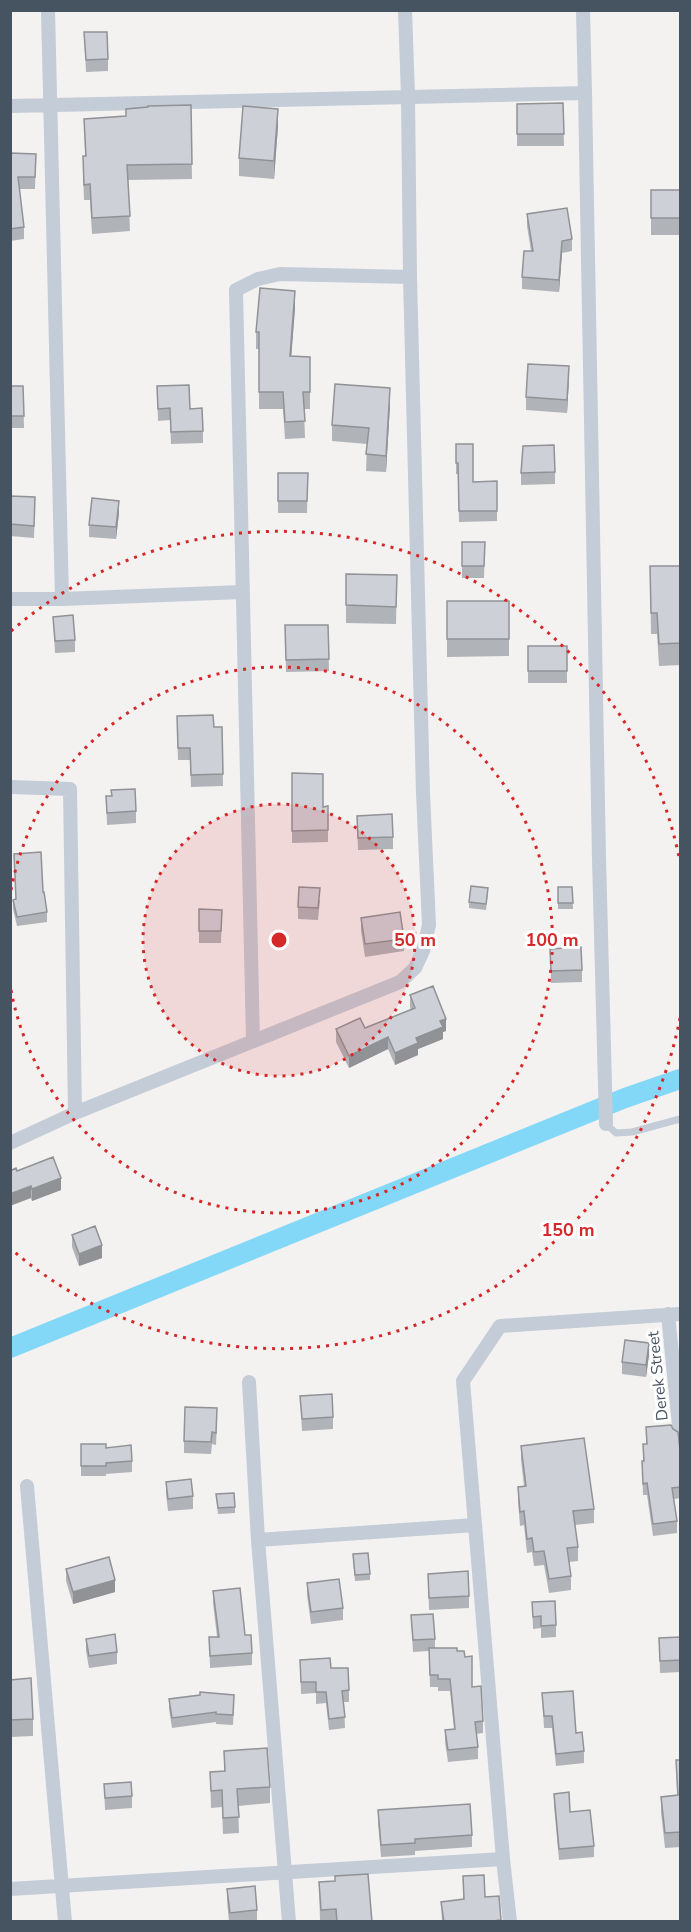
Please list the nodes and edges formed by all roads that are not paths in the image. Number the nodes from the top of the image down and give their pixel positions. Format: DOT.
graph roads {
  1 [pos="48,10"];
  2 [pos="405,10"];
  3 [pos="583,10"];
  4 [pos="585,93"];
  5 [pos="408,96"];
  6 [pos="10,106"];
  7 [pos="50,106"];
  8 [pos="410,277"];
  9 [pos="242,592"];
  10 [pos="10,598"];
  11 [pos="62,599"];
  12 [pos="10,787"];
  13 [pos="253,1041"];
  14 [pos="75,1113"];
  15 [pos="681,1119"];
  16 [pos="606,1124"];
  17 [pos="10,1143"];
  18 [pos="674,1314"];
  19 [pos="249,1383"];
  20 [pos="681,1435"];
  21 [pos="27,1486"];
  22 [pos="475,1525"];
  23 [pos="258,1540"];
  24 [pos="503,1859"];
  25 [pos="285,1872"];
  26 [pos="62,1886"];
  27 [pos="10,1889"];
  28 [pos="65,1922"];
  29 [pos="289,1922"];
  30 [pos="510,1922"];
  1 -- 7 [label="street"];
  2 -- 5 [label="street"];
  3 -- 4 [label="street"];
  4 -- 5 [label="street"];
  4 -- 16 [label="street"];
  5 -- 7 [label="street"];
  5 -- 8 [label="street"];
  6 -- 7 [label="street"];
  7 -- 11 [label="street"];
  8 -- 9 [label="street"];
  8 -- 13 [label="street"];
  9 -- 11 [label="street"];
  9 -- 13 [label="street"];
  10 -- 11 [label="street"];
  12 -- 14 [label="street"];
  13 -- 14 [label="street"];
  14 -- 17 [label="street"];
  15 -- 16 [label="lane"];
  18 -- 20 [label="street, Derek Street"];
  18 -- 22 [label="street"];
  19 -- 23 [label="street"];
  21 -- 26 [label="street"];
  22 -- 23 [label="street"];
  22 -- 24 [label="street"];
  23 -- 25 [label="street"];
  24 -- 25 [label="street"];
  24 -- 30 [label="street"];
  25 -- 26 [label="street"];
  25 -- 29 [label="street"];
  26 -- 27 [label="street"];
  26 -- 28 [label="street"];
}
